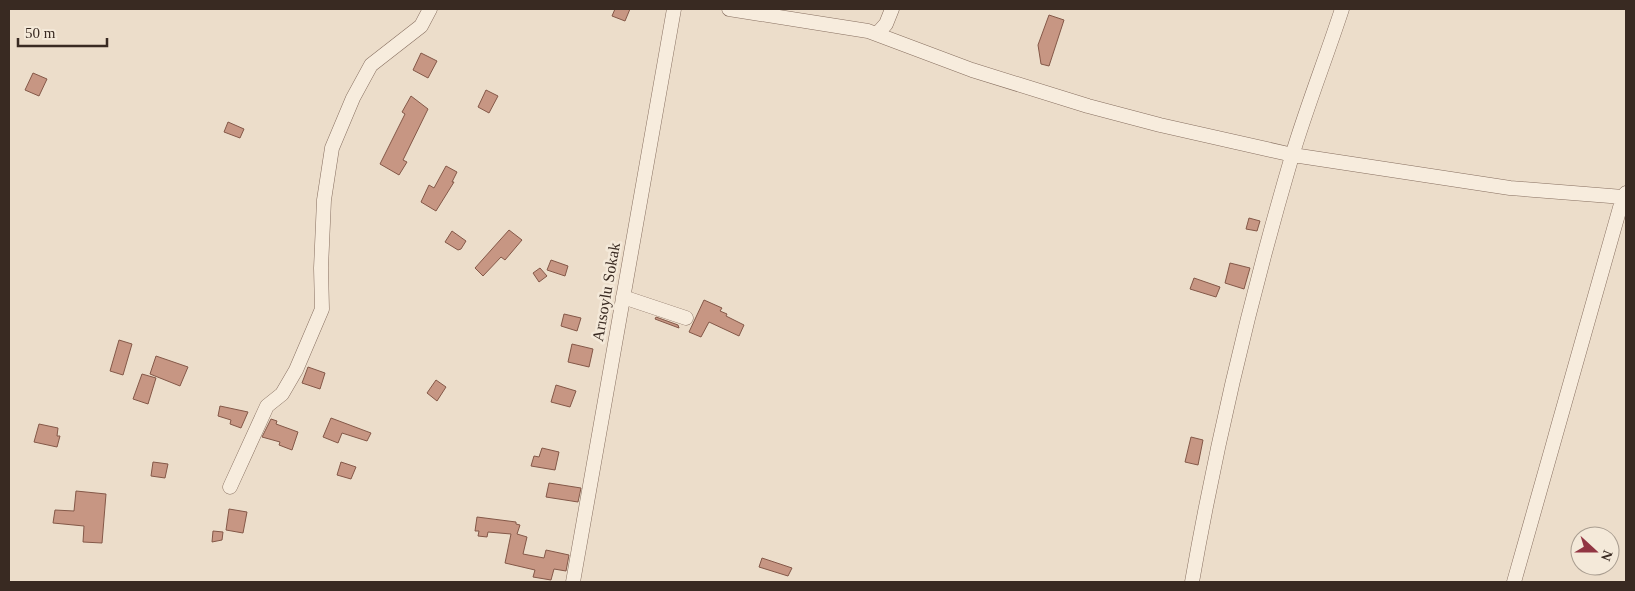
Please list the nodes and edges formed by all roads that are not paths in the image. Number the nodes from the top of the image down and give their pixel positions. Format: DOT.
graph roads {
  1 [pos="430,9"];
  2 [pos="674,9"];
  3 [pos="729,9"];
  4 [pos="892,9"];
  5 [pos="1342,9"];
  6 [pos="800,14"];
  7 [pos="877,34"];
  8 [pos="1293,155"];
  9 [pos="1624,195"];
  10 [pos="623,297"];
  11 [pos="686,318"];
  12 [pos="230,487"];
  13 [pos="573,582"];
  14 [pos="1192,582"];
  15 [pos="1514,582"];
  1 -- 12 [label="street"];
  2 -- 10 [label="street, Arısoylu Sokak"];
  3 -- 6 [label="street"];
  4 -- 7 [label="street"];
  5 -- 8 [label="street"];
  6 -- 7 [label="street"];
  7 -- 8 [label="street"];
  8 -- 9 [label="street"];
  8 -- 14 [label="street"];
  9 -- 15 [label="street"];
  10 -- 11 [label="street"];
  10 -- 13 [label="street, Arısoylu Sokak"];
}
